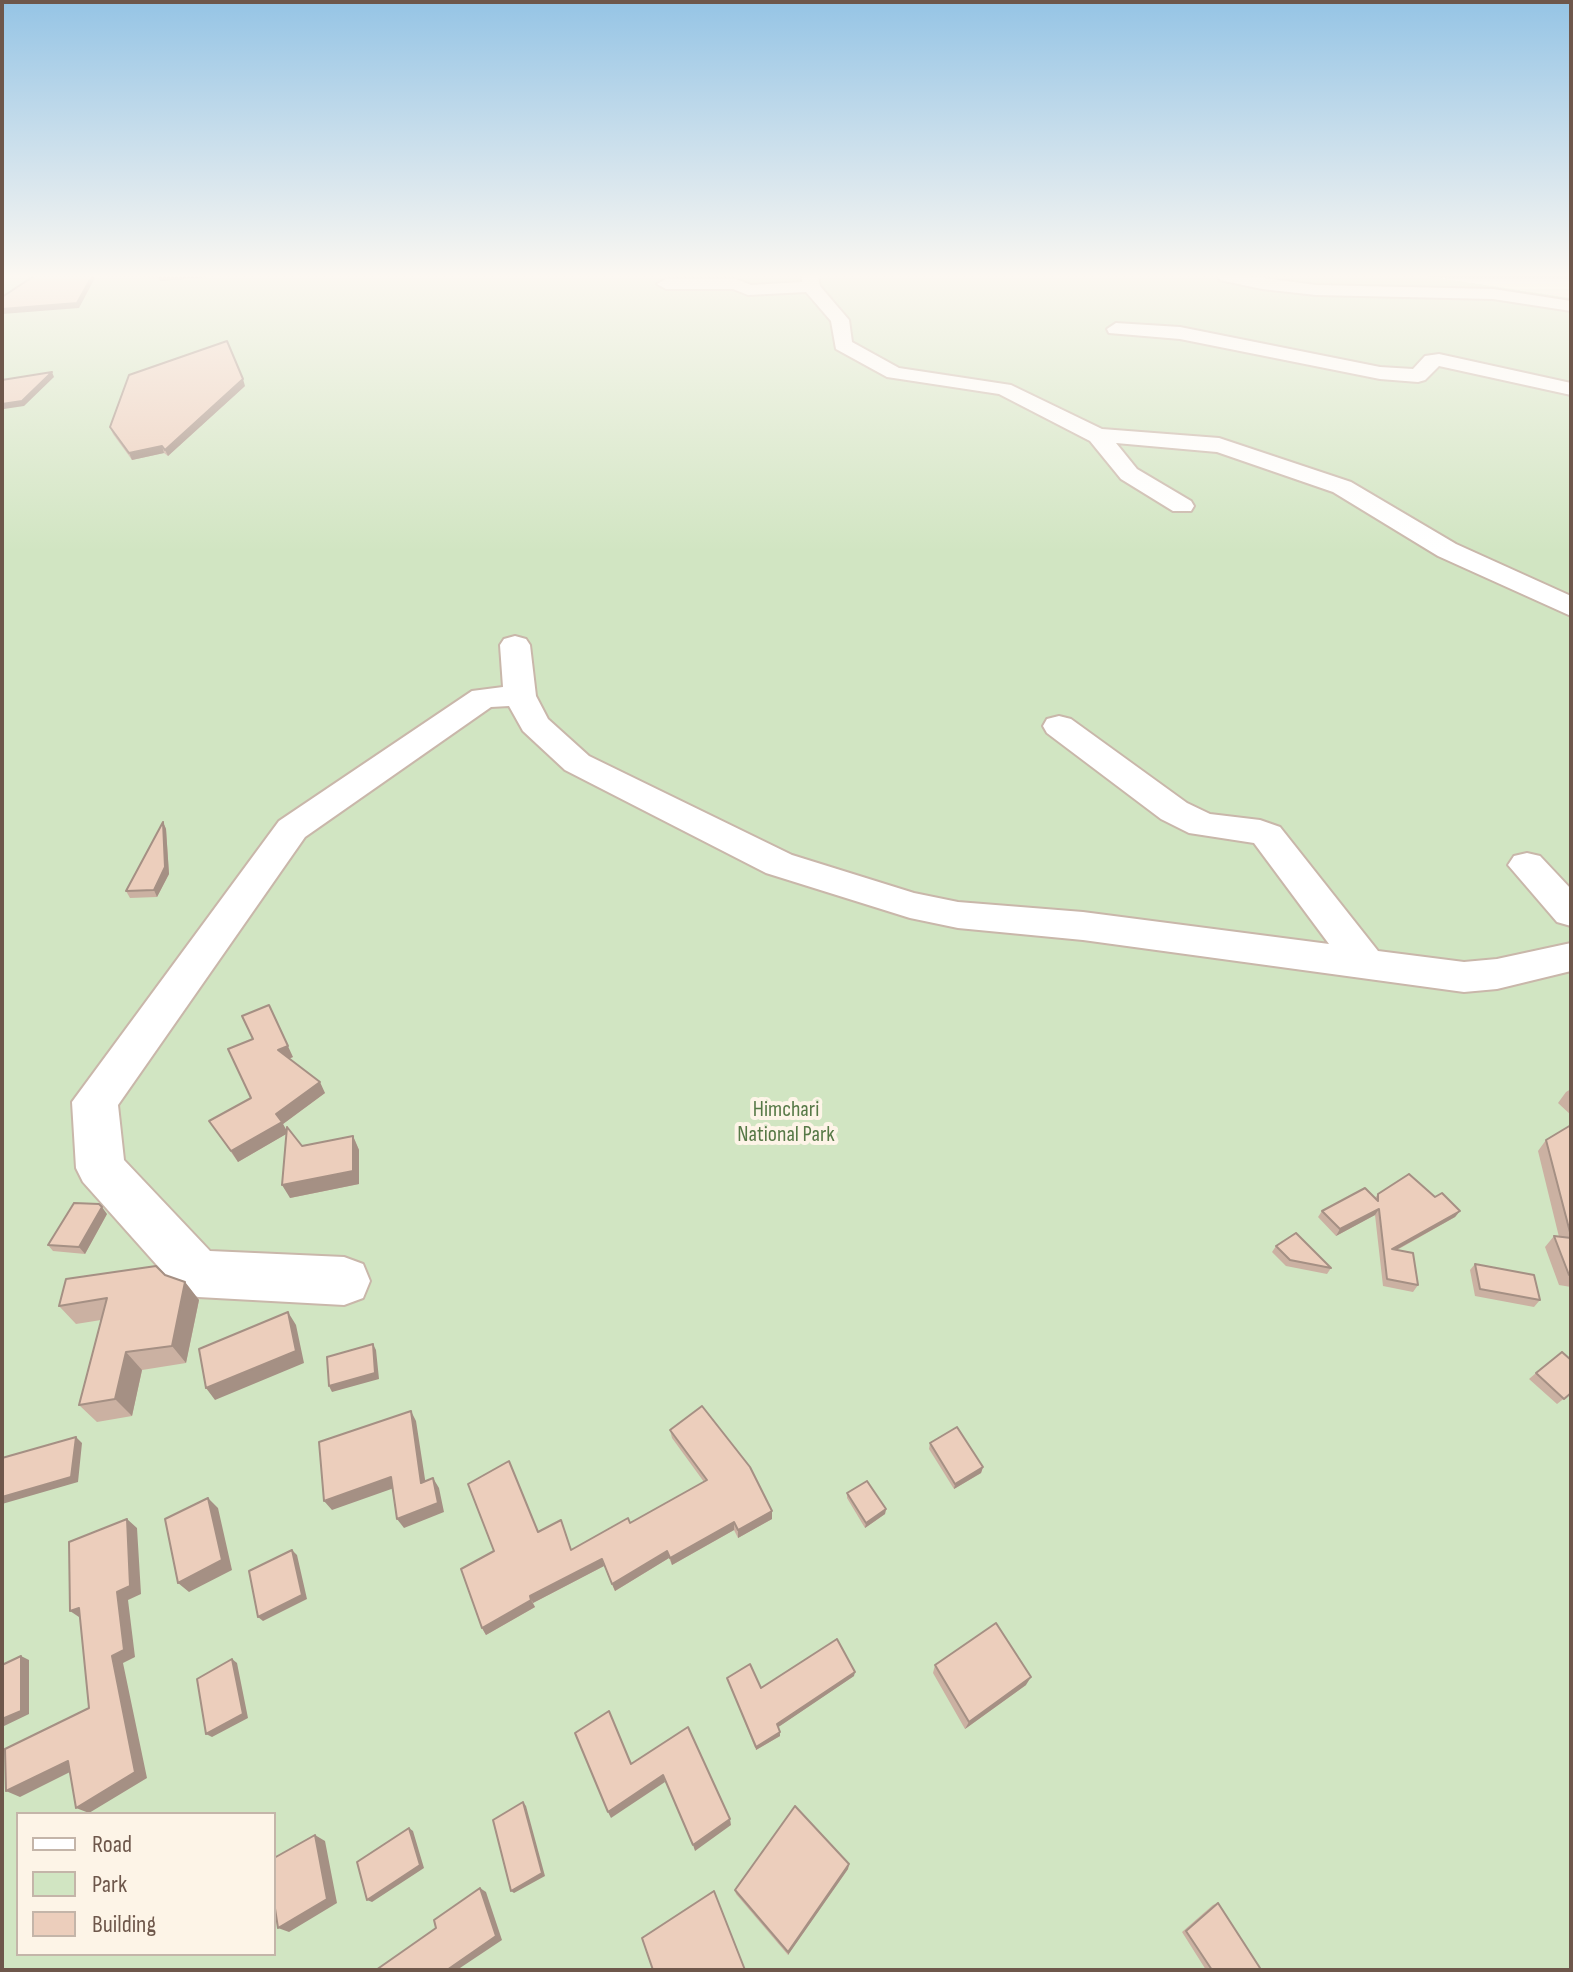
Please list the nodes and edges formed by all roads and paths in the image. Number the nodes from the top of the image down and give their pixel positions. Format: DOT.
graph roads {
  1 [pos="885,368"];
  2 [pos="1355,368"];
  3 [pos="1427,368"];
  4 [pos="1476,368"];
  5 [pos="1571,389"];
  6 [pos="1098,436"];
  7 [pos="1182,506"];
  8 [pos="1571,607"];
  9 [pos="515,645"];
  10 [pos="520,696"];
  11 [pos="1059,726"];
  12 [pos="1527,865"];
  13 [pos="1571,913"];
  14 [pos="1571,957"];
  15 [pos="1366,965"];
  16 [pos="344,1281"];
  1 -- 6 [label="street"];
  2 -- 3 [label="street"];
  4 -- 5 [label="street"];
  6 -- 7 [label="street"];
  6 -- 8 [label="street"];
  9 -- 10 [label="street"];
  10 -- 15 [label="street"];
  10 -- 16 [label="street"];
  11 -- 15 [label="street"];
  12 -- 13 [label="street"];
  14 -- 15 [label="street"];
}
